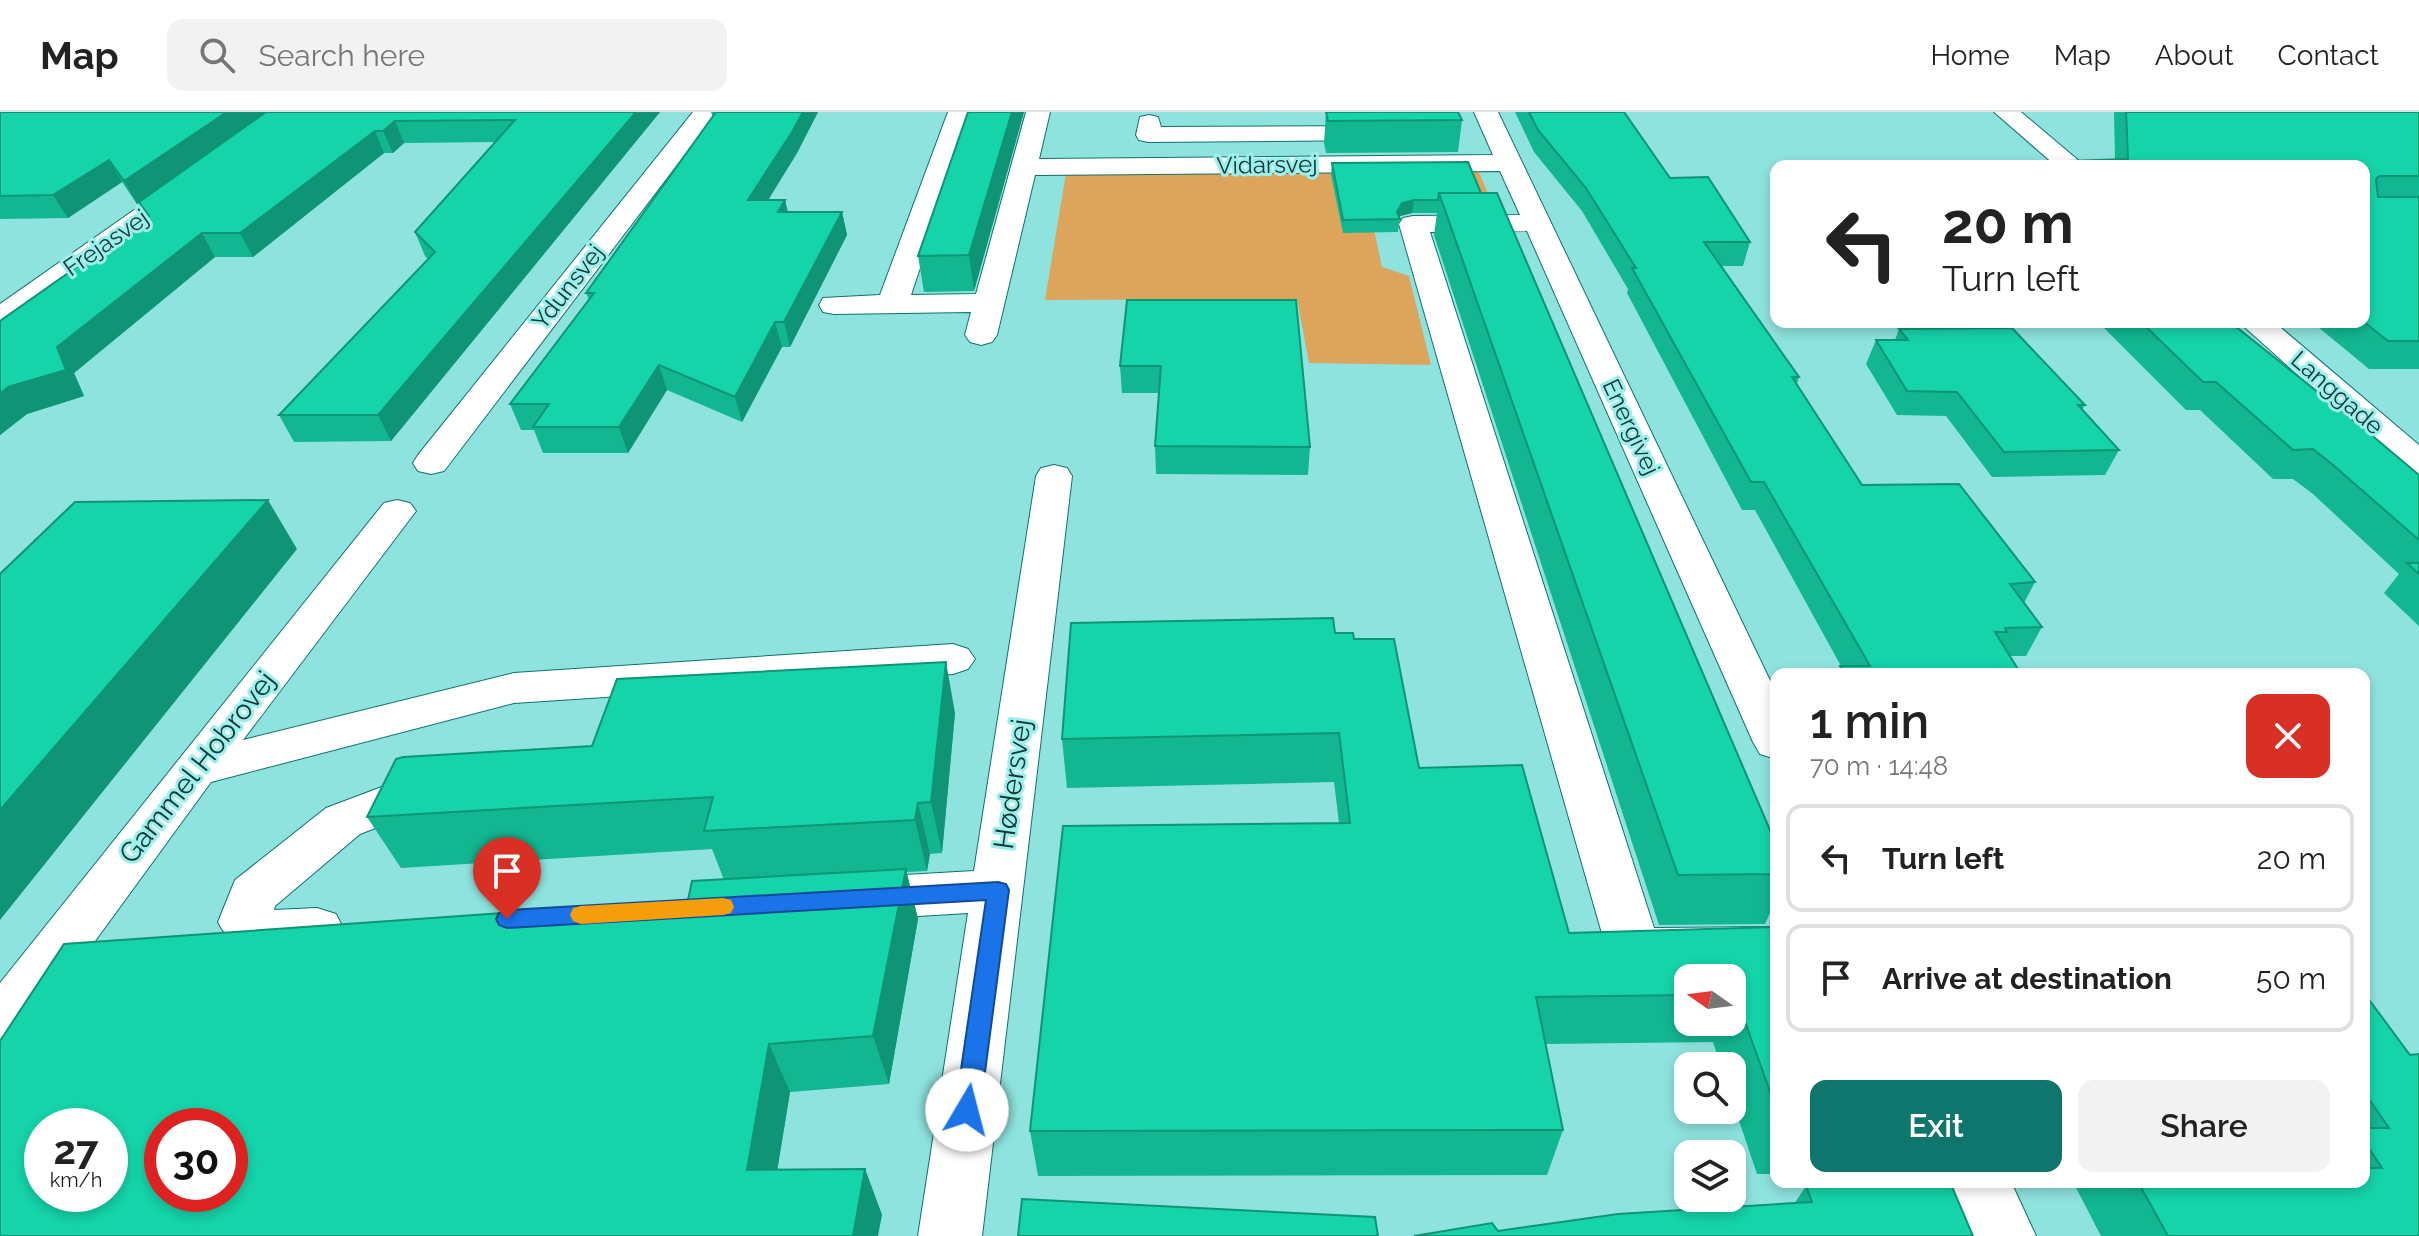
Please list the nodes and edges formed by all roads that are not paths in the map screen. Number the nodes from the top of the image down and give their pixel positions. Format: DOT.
graph roads {
  1 [pos="290,112"];
  2 [pos="705,112"];
  3 [pos="960,112"];
  4 [pos="1038,112"];
  5 [pos="2006,112"];
  6 [pos="1149,122"];
  7 [pos="1416,133"];
  8 [pos="1489,135"];
  9 [pos="2065,160"];
  10 [pos="1024,167"];
  11 [pos="1538,223"];
  12 [pos="988,303"];
  13 [pos="834,305"];
  14 [pos="892,305"];
  15 [pos="0,318"];
  16 [pos="2262,328"];
  17 [pos="981,335"];
  18 [pos="431,463"];
  19 [pos="2419,464"];
  20 [pos="1054,476"];
  21 [pos="397,511"];
  22 [pos="953,659"];
  23 [pos="1770,729"];
  24 [pos="195,769"];
  25 [pos="478,777"];
  26 [pos="998,890"];
  27 [pos="810,901"];
  28 [pos="355,928"];
  29 [pos="1770,949"];
  30 [pos="0,1026"];
  31 [pos="1982,1188"];
  32 [pos="950,1236"];
  33 [pos="2004,1236"];
  1 -- 15 [label="street, Frejasvej"];
  2 -- 18 [label="street, Ydunsvej"];
  3 -- 14 [label="street"];
  4 -- 10 [label="street"];
  5 -- 9 [label="street"];
  6 -- 7 [label="street"];
  8 -- 10 [label="street, Vidarsvej"];
  8 -- 11 [label="street, Energivej"];
  10 -- 12 [label="street"];
  11 -- 23 [label="street, Energivej"];
  11 -- 29 [label="street"];
  12 -- 14 [label="street"];
  12 -- 17 [label="street"];
  13 -- 14 [label="street"];
  16 -- 19 [label="street, Langgade"];
  20 -- 26 [label="street, Hødersvej"];
  21 -- 24 [label="street, Gammel Hobrovej"];
  22 -- 24 [label="street"];
  24 -- 30 [label="street, Gammel Hobrovej"];
  25 -- 28 [label="street"];
  26 -- 27 [label="street"];
  26 -- 32 [label="street, Hødersvej"];
  31 -- 33 [label="street"];
}
